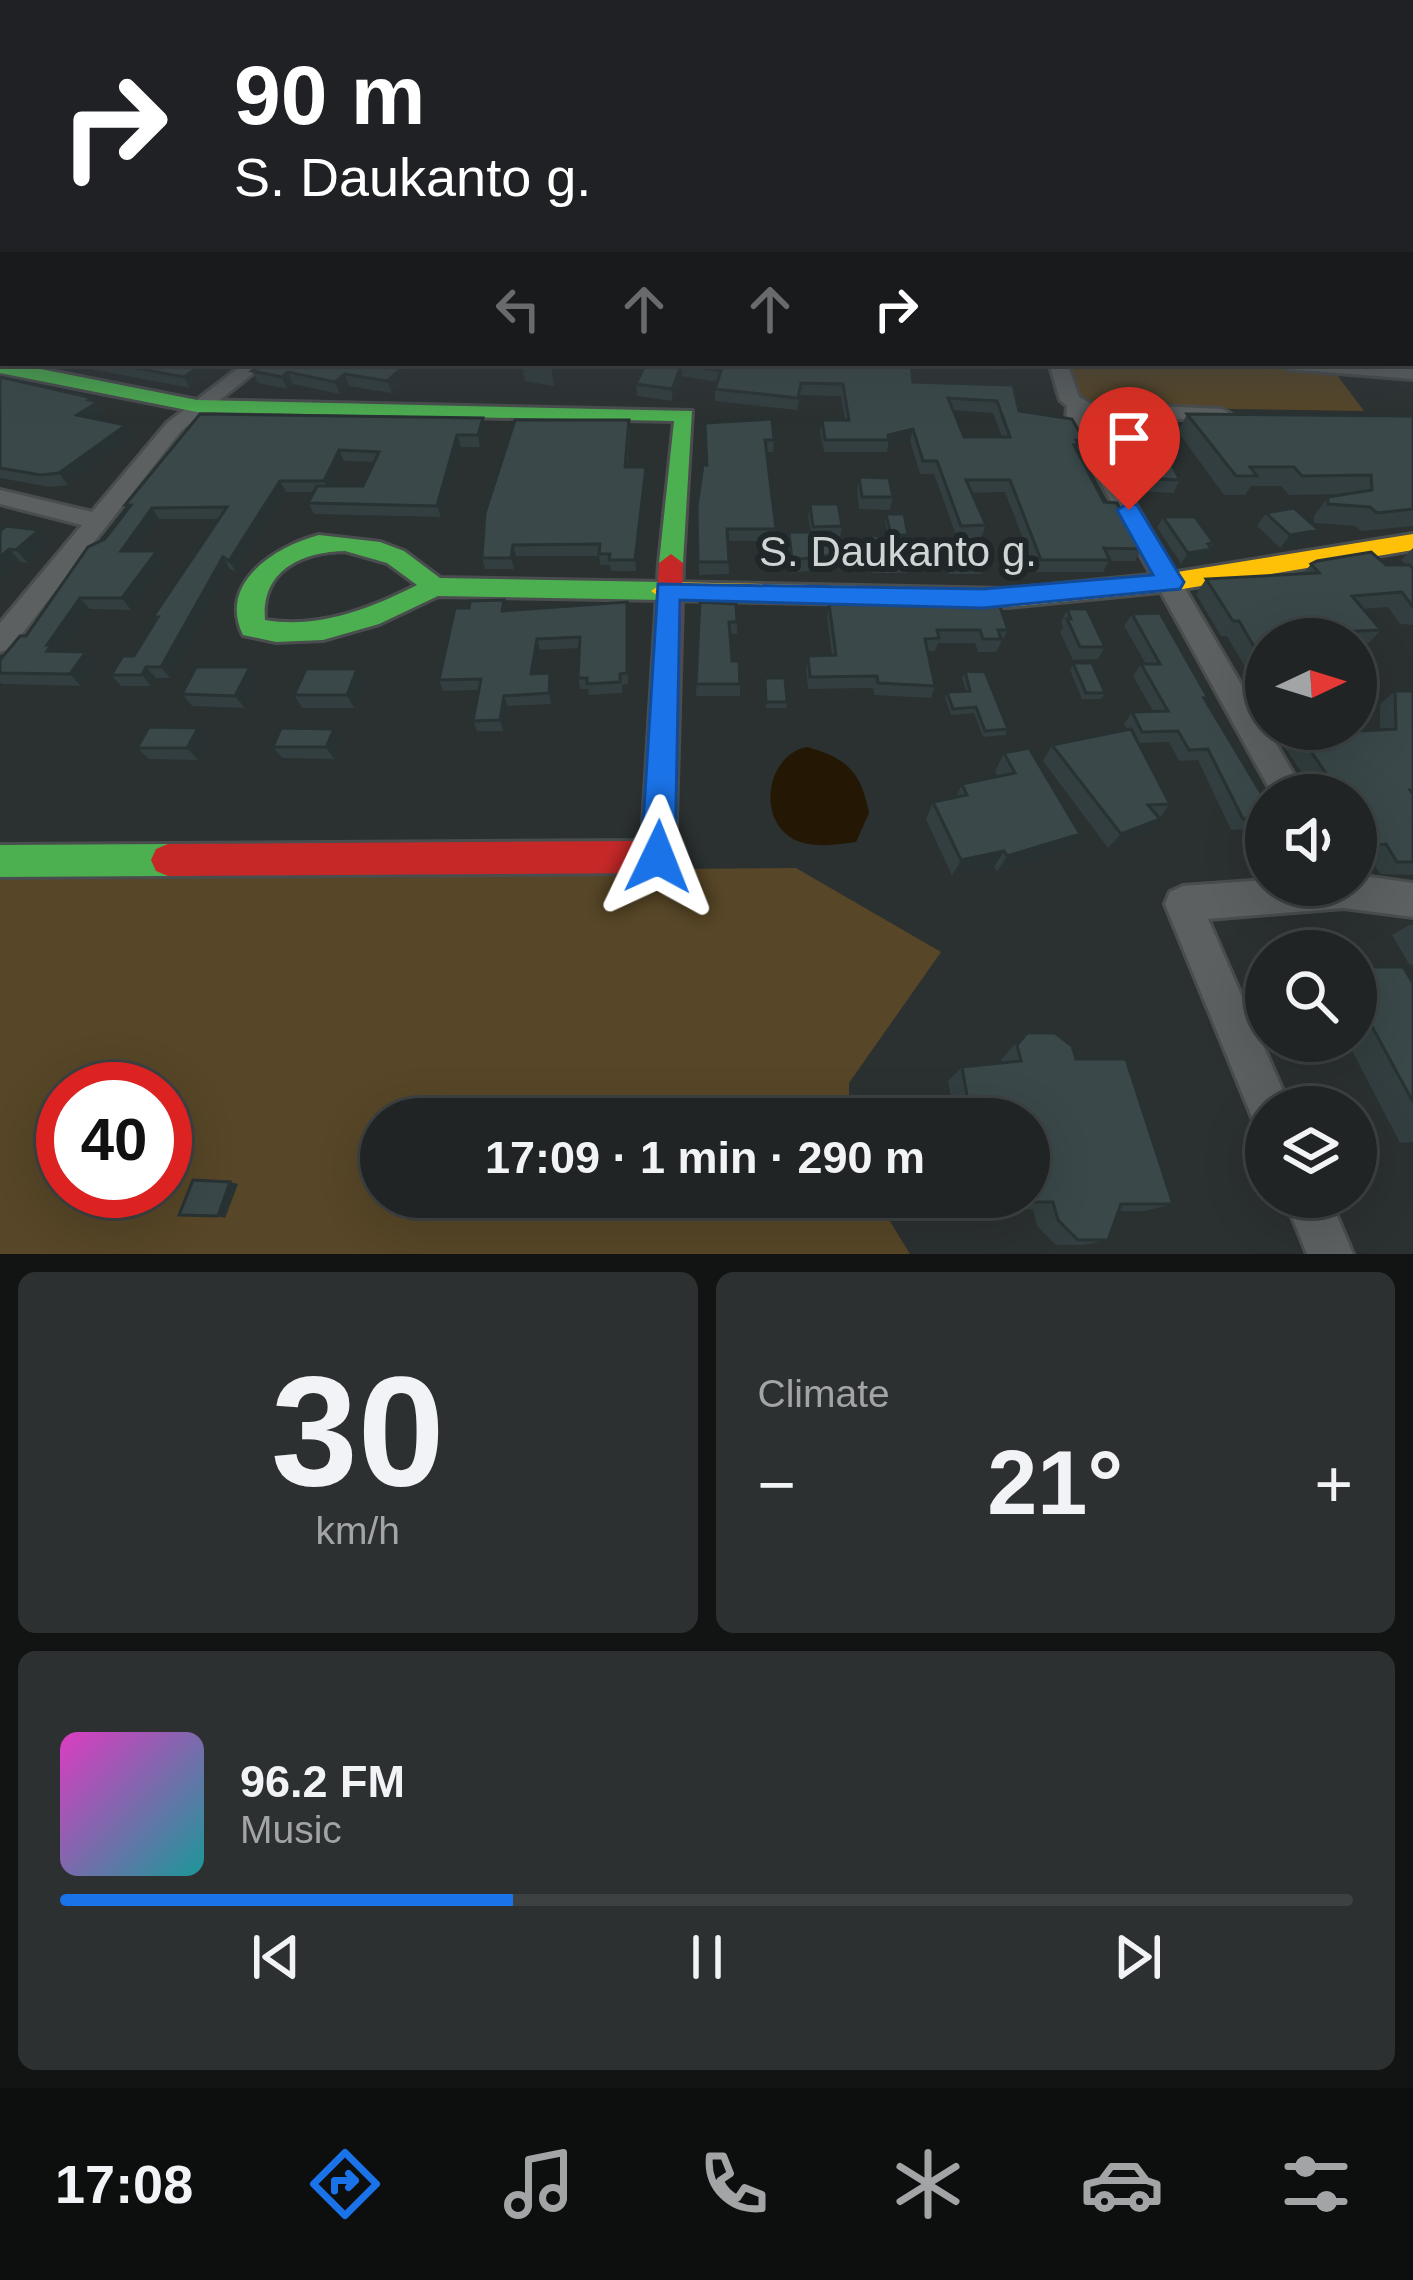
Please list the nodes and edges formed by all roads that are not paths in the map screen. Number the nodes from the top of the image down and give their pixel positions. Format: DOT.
graph roads {
  1 [pos="252,366"];
  2 [pos="1059,366"];
  3 [pos="1321,366"];
  4 [pos="0,367"];
  5 [pos="1413,374"];
  6 [pos="1077,405"];
  7 [pos="197,406"];
  8 [pos="1245,415"];
  9 [pos="0,497"];
  10 [pos="97,521"];
  11 [pos="1413,542"];
  12 [pos="1171,582"];
  13 [pos="434,587"];
  14 [pos="668,591"];
  15 [pos="0,642"];
  16 [pos="1278,774"];
  17 [pos="0,861"];
  18 [pos="1377,894"];
  19 [pos="1245,898"];
  20 [pos="1413,901"];
  21 [pos="1259,1086"];
  22 [pos="1315,1218"];
  23 [pos="1330,1254"];
  1 -- 7 [label="street"];
  2 -- 6 [label="street"];
  3 -- 5 [label="street"];
  4 -- 7 [label="street"];
  6 -- 8 [label="street"];
  6 -- 12 [label="street"];
  7 -- 10 [label="street"];
  7 -- 14 [label="street"];
  9 -- 10 [label="street"];
  10 -- 15 [label="street"];
  11 -- 12 [label="street, S. Daukanto g."];
  12 -- 14 [label="street, S. Daukanto g."];
  12 -- 16 [label="street"];
  13 -- 13 [label="street"];
  13 -- 14 [label="street, S. Daukanto g."];
  14 -- 17 [label="street"];
  18 -- 20 [label="street"];
  19 -- 21 [label="street"];
  22 -- 23 [label="street"];
}
